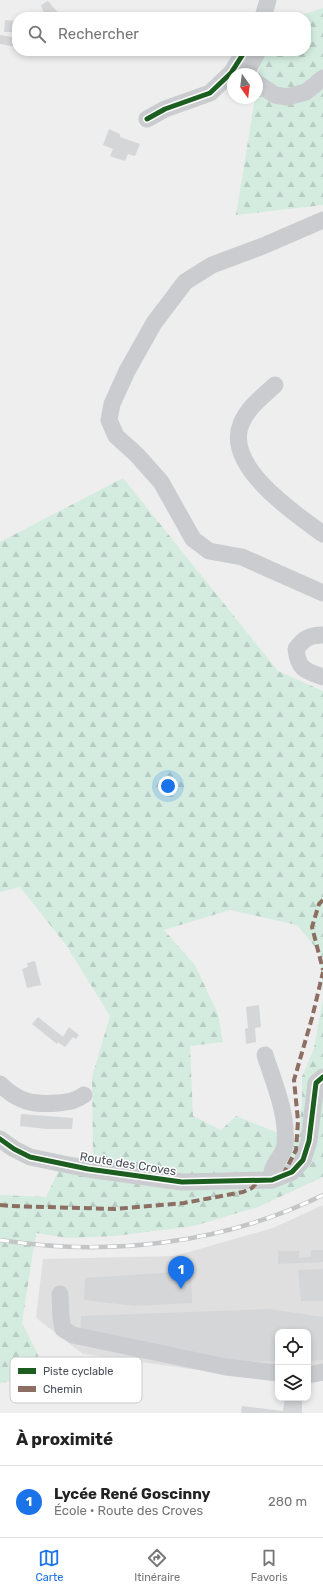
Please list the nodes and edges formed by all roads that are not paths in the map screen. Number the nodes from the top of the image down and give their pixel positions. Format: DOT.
graph roads {
  1 [pos="268,0"];
  2 [pos="264,12"];
  3 [pos="242,56"];
  4 [pos="255,56"];
  5 [pos="249,68"];
  6 [pos="323,78"];
  7 [pos="263,87"];
  8 [pos="147,119"];
  9 [pos="323,220"];
  10 [pos="275,385"];
  11 [pos="323,534"];
  12 [pos="323,593"];
  13 [pos="323,635"];
  14 [pos="323,678"];
  15 [pos="265,1055"];
  16 [pos="323,1077"];
  17 [pos="0,1084"];
  18 [pos="84,1095"];
  19 [pos="0,1139"];
  20 [pos="265,1181"];
  21 [pos="60,1294"];
  22 [pos="323,1372"];
  23 [pos="275,1373"];
  24 [pos="311,1374"];
  1 -- 2 [label="street"];
  3 -- 8 [label="street"];
  4 -- 5 [label="street"];
  6 -- 7 [label="street"];
  9 -- 12 [label="street"];
  10 -- 11 [label="street"];
  13 -- 14 [label="street"];
  15 -- 20 [label="street"];
  16 -- 20 [label="street"];
  17 -- 18 [label="street"];
  19 -- 20 [label="street, Route des Croves"];
  21 -- 23 [label="street"];
  22 -- 24 [label="street"];
}
